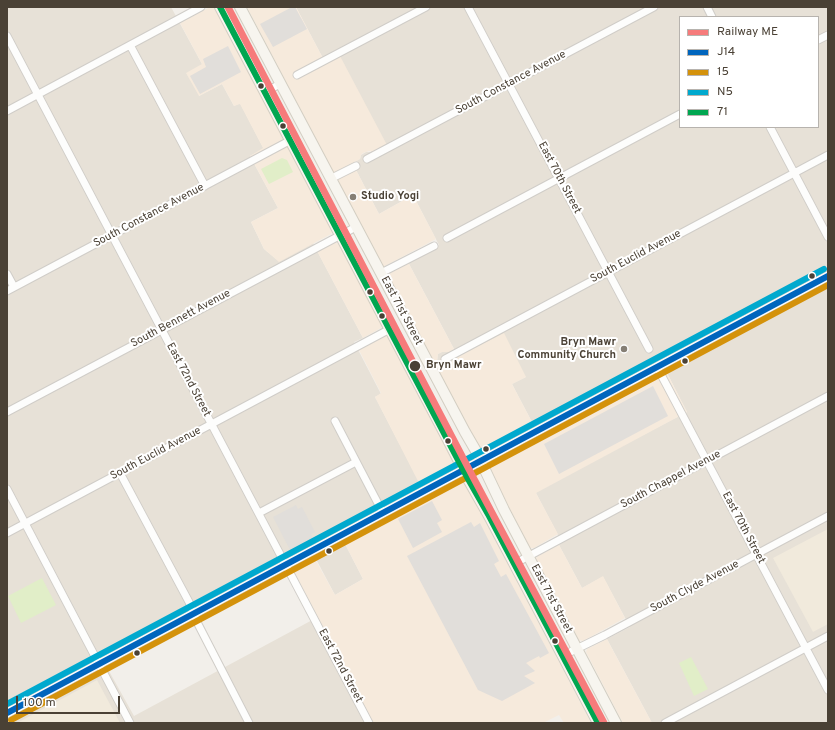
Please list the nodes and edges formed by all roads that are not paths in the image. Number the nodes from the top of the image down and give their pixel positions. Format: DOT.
graph roads {
  1 [pos="201,7"];
  2 [pos="220,7"];
  3 [pos="240,7"];
  4 [pos="426,7"];
  5 [pos="468,7"];
  6 [pos="654,7"];
  7 [pos="707,7"];
  8 [pos="712,16"];
  9 [pos="828,35"];
  10 [pos="7,36"];
  11 [pos="819,40"];
  12 [pos="130,45"];
  13 [pos="297,75"];
  14 [pos="280,84"];
  15 [pos="509,84"];
  16 [pos="265,92"];
  17 [pos="38,94"];
  18 [pos="7,111"];
  19 [pos="679,115"];
  20 [pos="771,128"];
  21 [pos="291,140"];
  22 [pos="828,155"];
  23 [pos="367,159"];
  24 [pos="356,166"];
  25 [pos="795,173"];
  26 [pos="559,178"];
  27 [pos="330,179"];
  28 [pos="205,186"];
  29 [pos="356,226"];
  30 [pos="112,235"];
  31 [pos="339,235"];
  32 [pos="828,236"];
  33 [pos="447,238"];
  34 [pos="434,246"];
  35 [pos="608,272"];
  36 [pos="381,273"];
  37 [pos="7,274"];
  38 [pos="828,276"];
  39 [pos="14,288"];
  40 [pos="7,291"];
  41 [pos="162,330"];
  42 [pos="390,330"];
  43 [pos="649,349"];
  44 [pos="445,359"];
  45 [pos="658,367"];
  46 [pos="828,396"];
  47 [pos="7,412"];
  48 [pos="335,422"];
  49 [pos="212,424"];
  50 [pos="707,460"];
  51 [pos="481,461"];
  52 [pos="356,462"];
  53 [pos="463,470"];
  54 [pos="120,473"];
  55 [pos="7,489"];
  56 [pos="259,513"];
  57 [pos="383,513"];
  58 [pos="828,516"];
  59 [pos="25,524"];
  60 [pos="7,533"];
  61 [pos="756,554"];
  62 [pos="528,556"];
  63 [pos="514,564"];
  64 [pos="286,565"];
  65 [pos="193,614"];
  66 [pos="828,636"];
  67 [pos="806,648"];
  68 [pos="577,649"];
  69 [pos="562,656"];
  70 [pos="99,664"];
  71 [pos="828,690"];
  72 [pos="7,713"];
  73 [pos="130,723"];
  74 [pos="249,723"];
  75 [pos="370,723"];
  76 [pos="598,723"];
  77 [pos="616,723"];
  78 [pos="665,723"];
  1 -- 12 [label="street"];
  2 -- 16 [label="main road, East 71st Street"];
  3 -- 14 [label="main road, East 71st Street"];
  4 -- 13 [label="street"];
  5 -- 15 [label="street, East 70th Street"];
  6 -- 15 [label="street, South Constance Avenue"];
  7 -- 8 [label="street"];
  9 -- 11 [label="street"];
  10 -- 17 [label="street, East 72nd Street"];
  12 -- 17 [label="street"];
  12 -- 28 [label="street"];
  14 -- 16 [label="street"];
  14 -- 27 [label="main road, East 71st Street"];
  15 -- 23 [label="street, South Constance Avenue"];
  15 -- 26 [label="street, East 70th Street"];
  16 -- 21 [label="main road, East 71st Street"];
  17 -- 18 [label="street"];
  17 -- 30 [label="street, East 72nd Street"];
  19 -- 26 [label="street"];
  20 -- 25 [label="street"];
  21 -- 28 [label="street, South Constance Avenue"];
  21 -- 31 [label="main road, East 71st Street"];
  22 -- 25 [label="street, South Euclid Avenue"];
  24 -- 27 [label="street"];
  25 -- 32 [label="street"];
  25 -- 35 [label="street, South Euclid Avenue"];
  26 -- 33 [label="street"];
  26 -- 35 [label="street, East 70th Street"];
  27 -- 29 [label="main road, East 71st Street"];
  28 -- 30 [label="street, South Constance Avenue"];
  29 -- 31 [label="street, South Bennett Avenue"];
  29 -- 36 [label="main road, East 71st Street"];
  30 -- 39 [label="street, South Constance Avenue"];
  30 -- 41 [label="street, East 72nd Street"];
  31 -- 41 [label="street, South Bennett Avenue"];
  31 -- 42 [label="main road, East 71st Street"];
  34 -- 36 [label="street"];
  35 -- 43 [label="street, East 70th Street"];
  35 -- 44 [label="street, South Euclid Avenue"];
  36 -- 51 [label="main road, East 71st Street"];
  37 -- 39 [label="street"];
  38 -- 45 [label="street"];
  39 -- 40 [label="street, South Constance Avenue"];
  41 -- 47 [label="street, South Bennett Avenue"];
  41 -- 49 [label="street, East 72nd Street"];
  42 -- 49 [label="street, South Euclid Avenue"];
  42 -- 53 [label="main road, East 71st Street"];
  45 -- 50 [label="street, East 70th Street"];
  45 -- 51 [label="street"];
  46 -- 50 [label="street, South Chappel Avenue"];
  48 -- 52 [label="street"];
  49 -- 54 [label="street, South Euclid Avenue"];
  49 -- 56 [label="street, East 72nd Street"];
  50 -- 61 [label="street, East 70th Street"];
  50 -- 62 [label="street, South Chappel Avenue"];
  51 -- 53 [label="street"];
  51 -- 62 [label="main road, East 71st Street"];
  52 -- 56 [label="street"];
  52 -- 57 [label="street"];
  53 -- 57 [label="street"];
  53 -- 63 [label="main road, East 71st Street"];
  54 -- 59 [label="street, South Euclid Avenue"];
  54 -- 65 [label="street"];
  55 -- 59 [label="street"];
  56 -- 64 [label="street, East 72nd Street"];
  57 -- 64 [label="street"];
  58 -- 61 [label="street, South Clyde Avenue"];
  59 -- 60 [label="street, South Euclid Avenue"];
  59 -- 70 [label="street"];
  61 -- 67 [label="street, East 70th Street"];
  61 -- 68 [label="street, South Clyde Avenue"];
  62 -- 63 [label="street, South Chappel Avenue"];
  62 -- 68 [label="main road, East 71st Street"];
  63 -- 69 [label="main road, East 71st Street"];
  64 -- 65 [label="street"];
  64 -- 75 [label="street, East 72nd Street"];
  65 -- 70 [label="street"];
  65 -- 74 [label="street"];
  66 -- 67 [label="street"];
  67 -- 71 [label="street, East 70th Street"];
  67 -- 78 [label="street"];
  68 -- 69 [label="street, South Clyde Avenue"];
  68 -- 77 [label="main road, East 71st Street"];
  69 -- 76 [label="main road, East 71st Street"];
  70 -- 72 [label="street"];
  70 -- 73 [label="street"];
}
